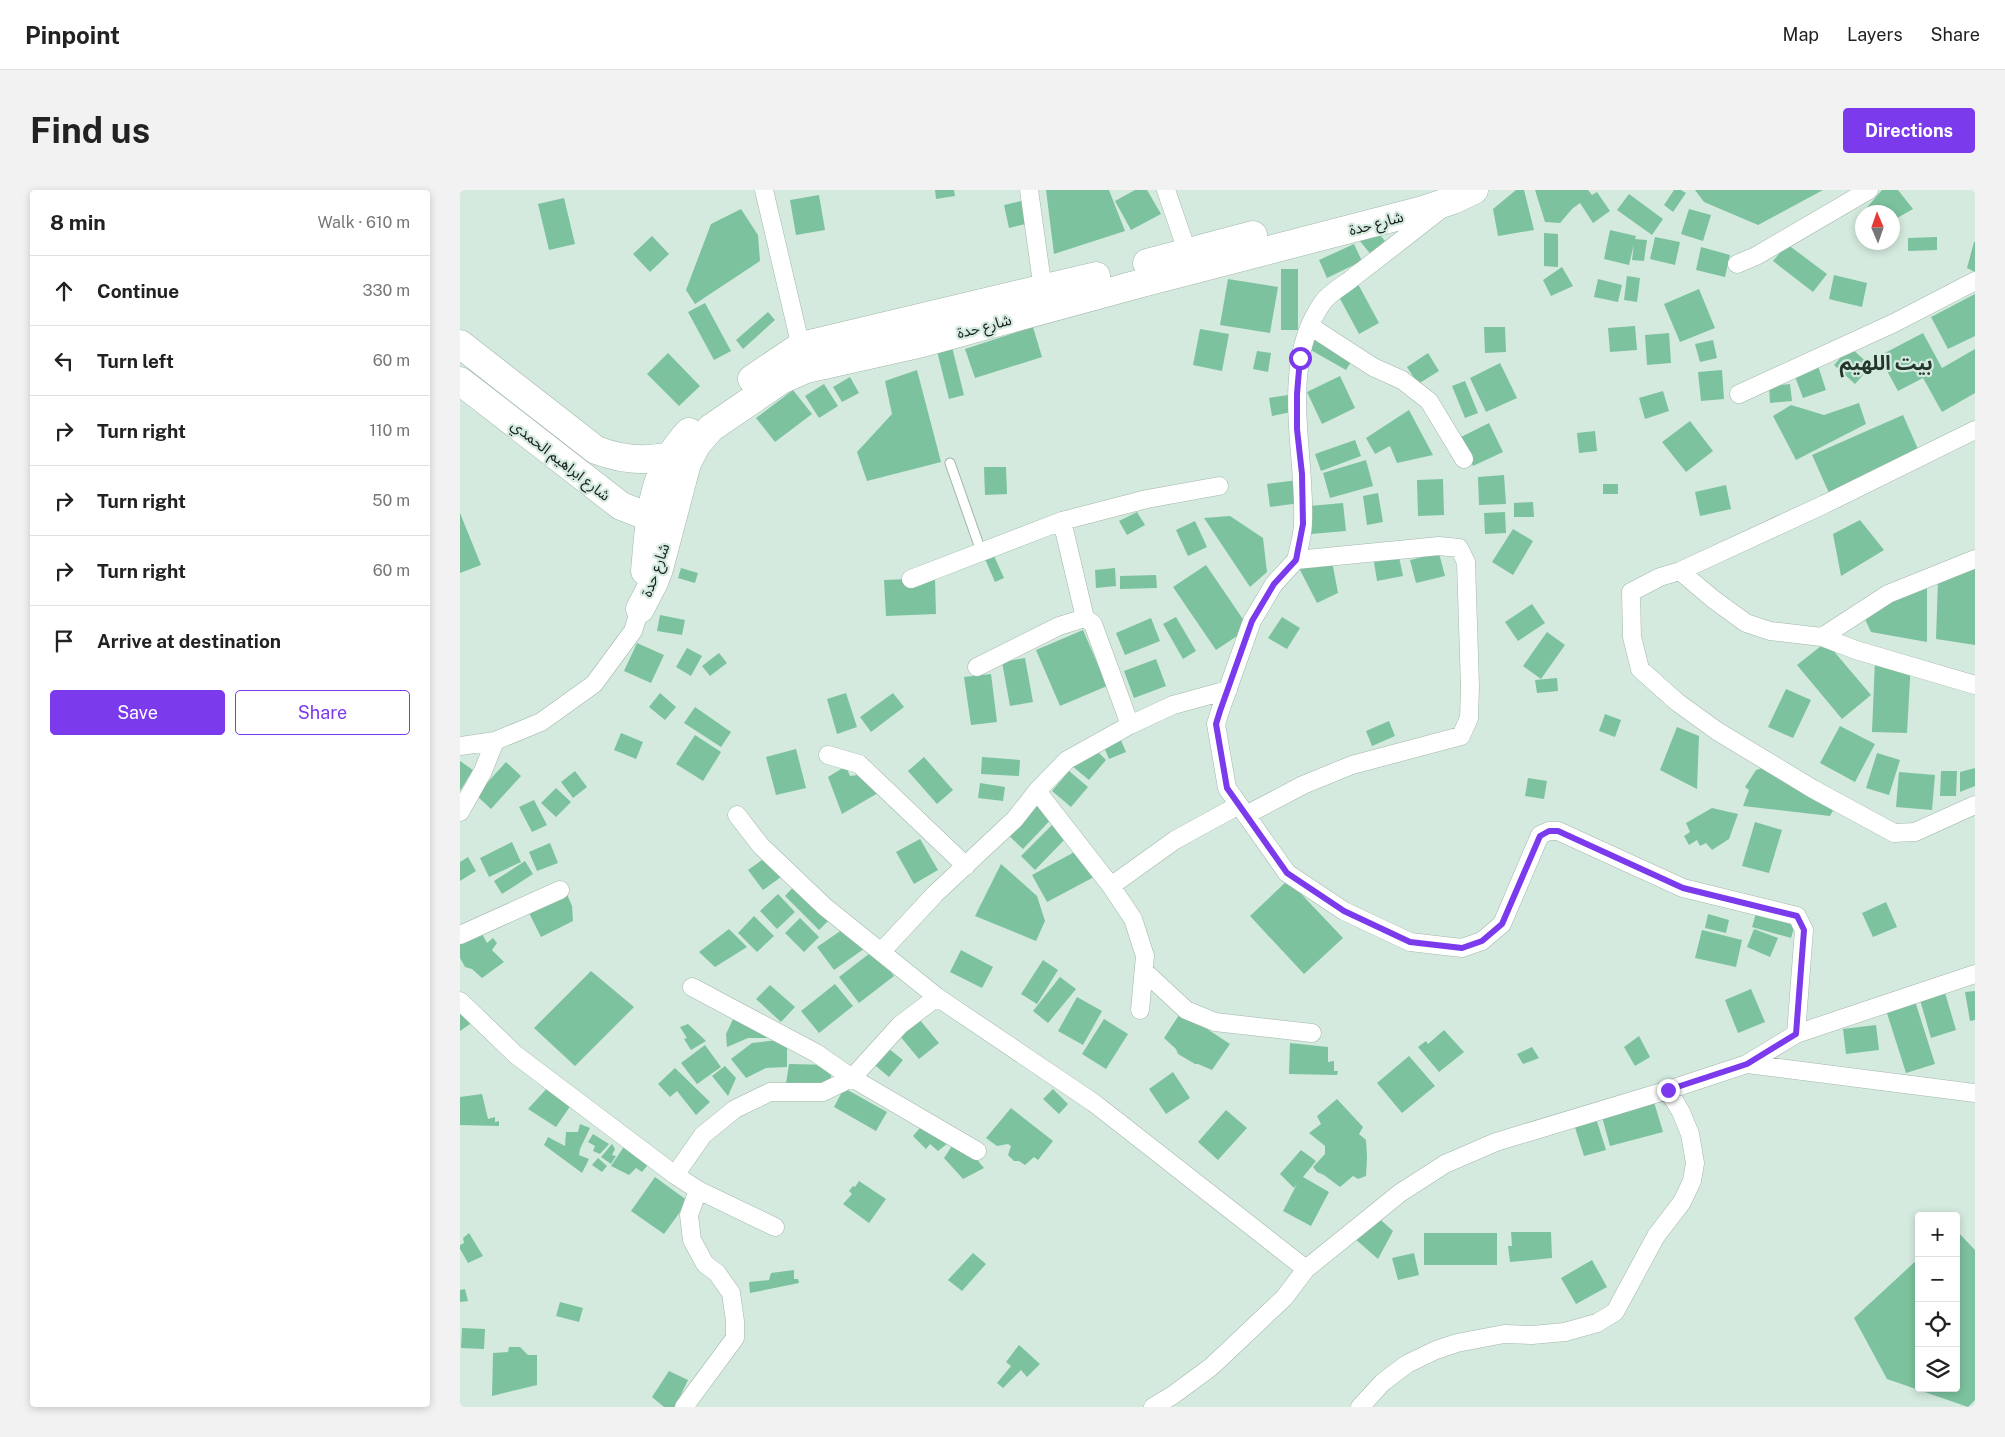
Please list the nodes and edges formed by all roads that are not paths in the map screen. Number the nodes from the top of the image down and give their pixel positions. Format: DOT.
graph roads {
  1 [pos="764,190"];
  2 [pos="1029,190"];
  3 [pos="1166,190"];
  4 [pos="1869,190"];
  5 [pos="1439,197"];
  6 [pos="1189,261"];
  7 [pos="1737,264"];
  8 [pos="1975,281"];
  9 [pos="1043,290"];
  10 [pos="1310,326"];
  11 [pos="460,344"];
  12 [pos="803,357"];
  13 [pos="460,381"];
  14 [pos="1739,394"];
  15 [pos="1975,430"];
  16 [pos="671,456"];
  17 [pos="1464,459"];
  18 [pos="950,463"];
  19 [pos="1219,486"];
  20 [pos="621,506"];
  21 [pos="1062,521"];
  22 [pos="660,522"];
  23 [pos="981,551"];
  24 [pos="1975,559"];
  25 [pos="1296,560"];
  26 [pos="645,571"];
  27 [pos="1680,571"];
  28 [pos="911,579"];
  29 [pos="640,609"];
  30 [pos="1085,618"];
  31 [pos="1822,637"];
  32 [pos="977,667"];
  33 [pos="1975,685"];
  34 [pos="1228,690"];
  35 [pos="1130,725"];
  36 [pos="495,740"];
  37 [pos="460,746"];
  38 [pos="828,755"];
  39 [pos="1037,790"];
  40 [pos="1975,805"];
  41 [pos="1242,810"];
  42 [pos="460,812"];
  43 [pos="737,815"];
  44 [pos="966,866"];
  45 [pos="1111,886"];
  46 [pos="560,890"];
  47 [pos="460,935"];
  48 [pos="882,951"];
  49 [pos="1144,972"];
  50 [pos="1975,974"];
  51 [pos="692,988"];
  52 [pos="937,997"];
  53 [pos="460,1001"];
  54 [pos="1140,1010"];
  55 [pos="1312,1033"];
  56 [pos="1796,1034"];
  57 [pos="1747,1064"];
  58 [pos="852,1078"];
  59 [pos="1668,1090"];
  60 [pos="1975,1093"];
  61 [pos="977,1151"];
  62 [pos="675,1174"];
  63 [pos="698,1190"];
  64 [pos="775,1227"];
  65 [pos="1306,1269"];
  66 [pos="684,1407"];
  67 [pos="1153,1407"];
  68 [pos="1360,1407"];
  1 -- 12 [label="street"];
  2 -- 9 [label="street"];
  3 -- 6 [label="street"];
  4 -- 7 [label="street"];
  5 -- 6 [label="main road, شارع حدة"];
  5 -- 10 [label="street"];
  6 -- 9 [label="main road, شارع حدة"];
  6 -- 12 [label="main road, شارع حدة"];
  8 -- 14 [label="street"];
  9 -- 12 [label="main road, شارع حدة"];
  10 -- 17 [label="street"];
  10 -- 25 [label="street"];
  11 -- 16 [label="main road, شارع ابراهيم الحمدي"];
  12 -- 16 [label="main road, شارع حدة"];
  12 -- 22 [label="main road, شارع حدة"];
  13 -- 20 [label="main road, شارع ابراهيم الحمدي"];
  15 -- 27 [label="street"];
  16 -- 22 [label="main road, شارع حدة"];
  18 -- 23 [label="lane"];
  19 -- 21 [label="street"];
  20 -- 22 [label="main road, شارع ابراهيم الحمدي"];
  20 -- 26 [label="main road"];
  21 -- 23 [label="street"];
  21 -- 30 [label="street"];
  22 -- 26 [label="main road, شارع حدة"];
  22 -- 29 [label="main road, شارع حدة"];
  23 -- 28 [label="street"];
  24 -- 31 [label="street"];
  25 -- 34 [label="street"];
  25 -- 41 [label="street"];
  26 -- 29 [label="main road, شارع حدة"];
  27 -- 31 [label="street"];
  27 -- 40 [label="street"];
  29 -- 36 [label="street"];
  30 -- 32 [label="street"];
  30 -- 35 [label="street"];
  31 -- 33 [label="street"];
  34 -- 35 [label="street"];
  34 -- 41 [label="street"];
  35 -- 39 [label="street"];
  36 -- 37 [label="street"];
  36 -- 42 [label="street"];
  38 -- 44 [label="street"];
  39 -- 44 [label="street"];
  39 -- 45 [label="street"];
  41 -- 45 [label="street"];
  41 -- 56 [label="street"];
  43 -- 48 [label="street"];
  44 -- 48 [label="street"];
  45 -- 49 [label="street"];
  46 -- 47 [label="street"];
  48 -- 52 [label="street"];
  49 -- 54 [label="street"];
  49 -- 55 [label="street"];
  50 -- 56 [label="street"];
  51 -- 58 [label="street"];
  52 -- 58 [label="street"];
  52 -- 65 [label="street"];
  53 -- 62 [label="street"];
  56 -- 57 [label="street"];
  57 -- 59 [label="street"];
  57 -- 60 [label="street"];
  58 -- 61 [label="street"];
  58 -- 62 [label="street"];
  59 -- 65 [label="street"];
  59 -- 68 [label="street"];
  62 -- 63 [label="street"];
  63 -- 64 [label="street"];
  63 -- 66 [label="street"];
  65 -- 67 [label="street"];
}
